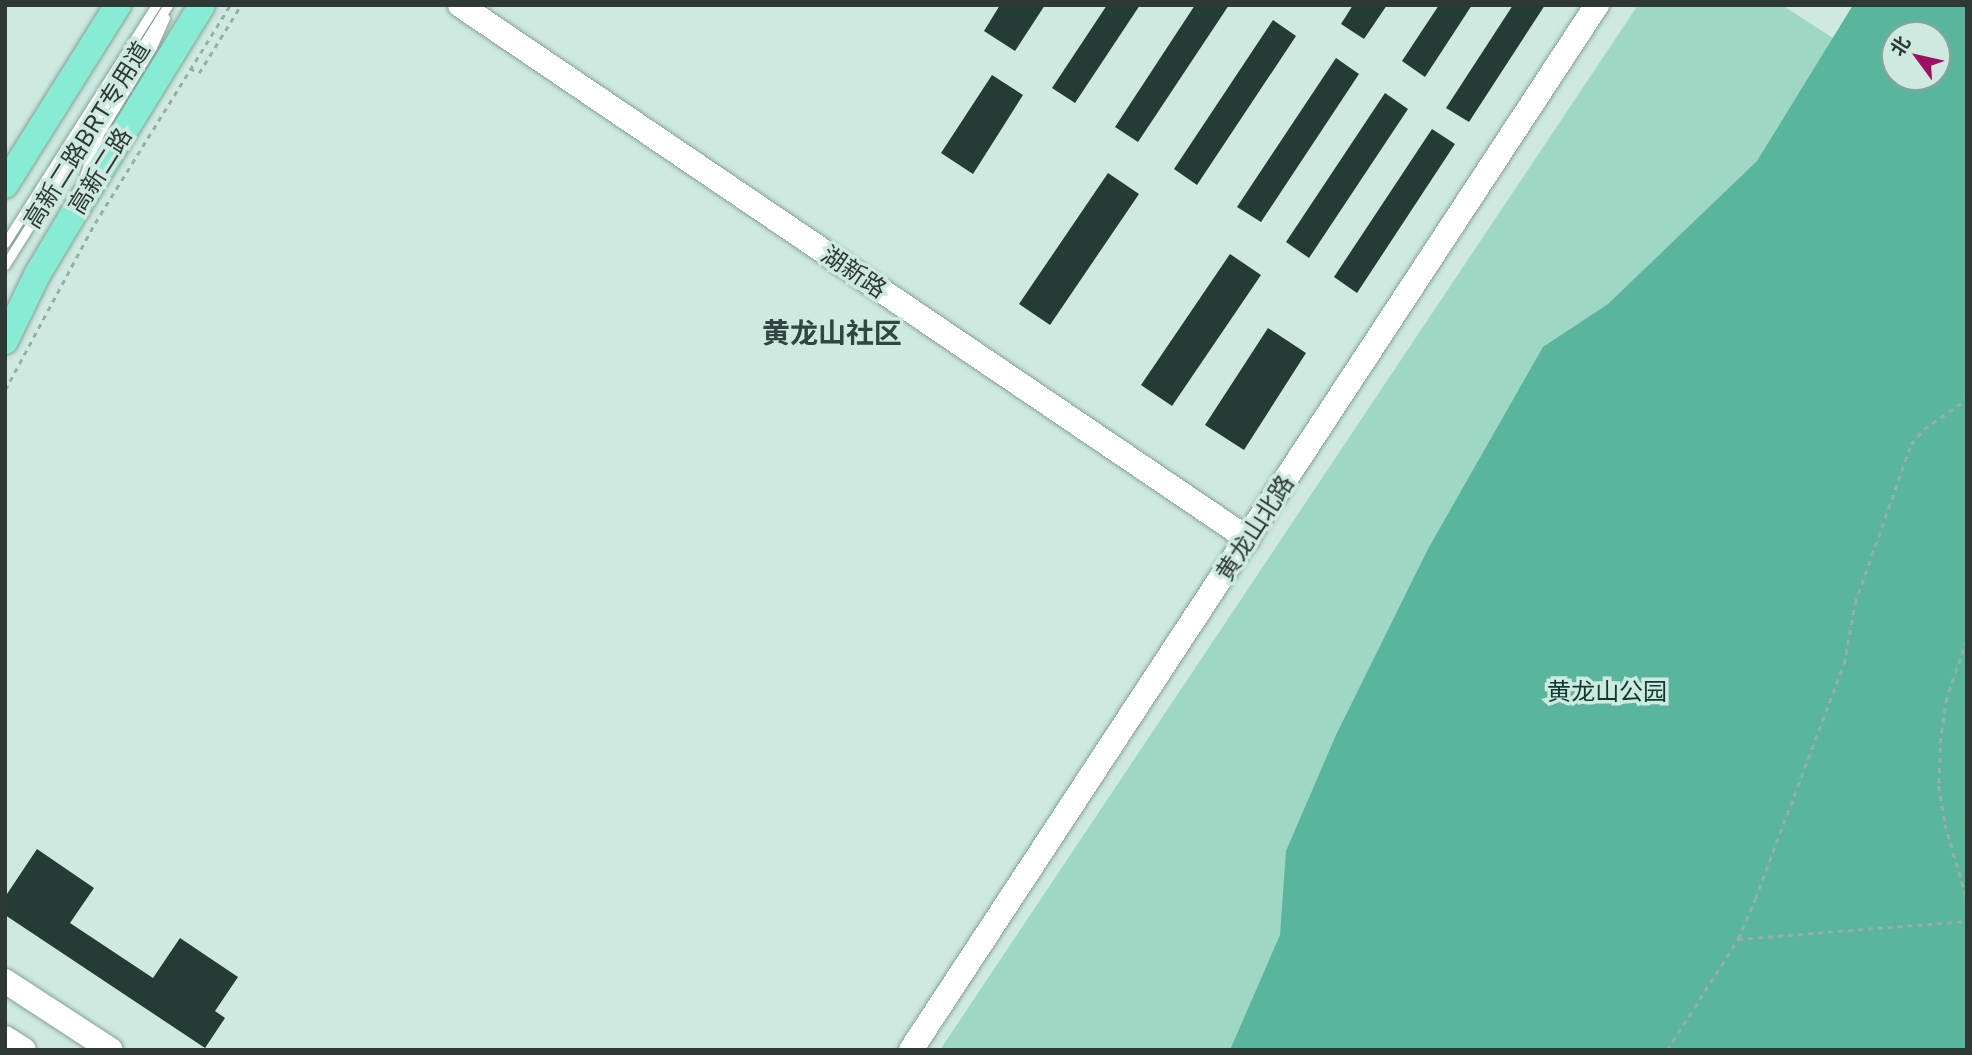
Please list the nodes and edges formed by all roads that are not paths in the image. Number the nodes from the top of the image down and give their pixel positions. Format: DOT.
graph roads {
  1 [pos="118,5"];
  2 [pos="156,5"];
  3 [pos="170,5"];
  4 [pos="202,5"];
  5 [pos="460,5"];
  6 [pos="1597,5"];
  7 [pos="5,185"];
  8 [pos="71,218"];
  9 [pos="5,243"];
  10 [pos="5,265"];
  11 [pos="5,341"];
  12 [pos="1248,539"];
  13 [pos="5,981"];
  14 [pos="5,1038"];
  15 [pos="24,1050"];
  16 [pos="111,1050"];
  17 [pos="911,1050"];
  1 -- 7 [label="main road"];
  2 -- 9 [label="lane, 高新二路BRT专用道"];
  3 -- 8 [label="lane"];
  3 -- 10 [label="lane, 高新二路BRT专用道"];
  4 -- 8 [label="main road, 高新二路"];
  5 -- 12 [label="street, 湖新路"];
  6 -- 12 [label="street, 黄龙山北路"];
  8 -- 11 [label="main road, 高新二路"];
  12 -- 17 [label="street, 黄龙山北路"];
  13 -- 16 [label="street"];
  14 -- 15 [label="street"];
}
